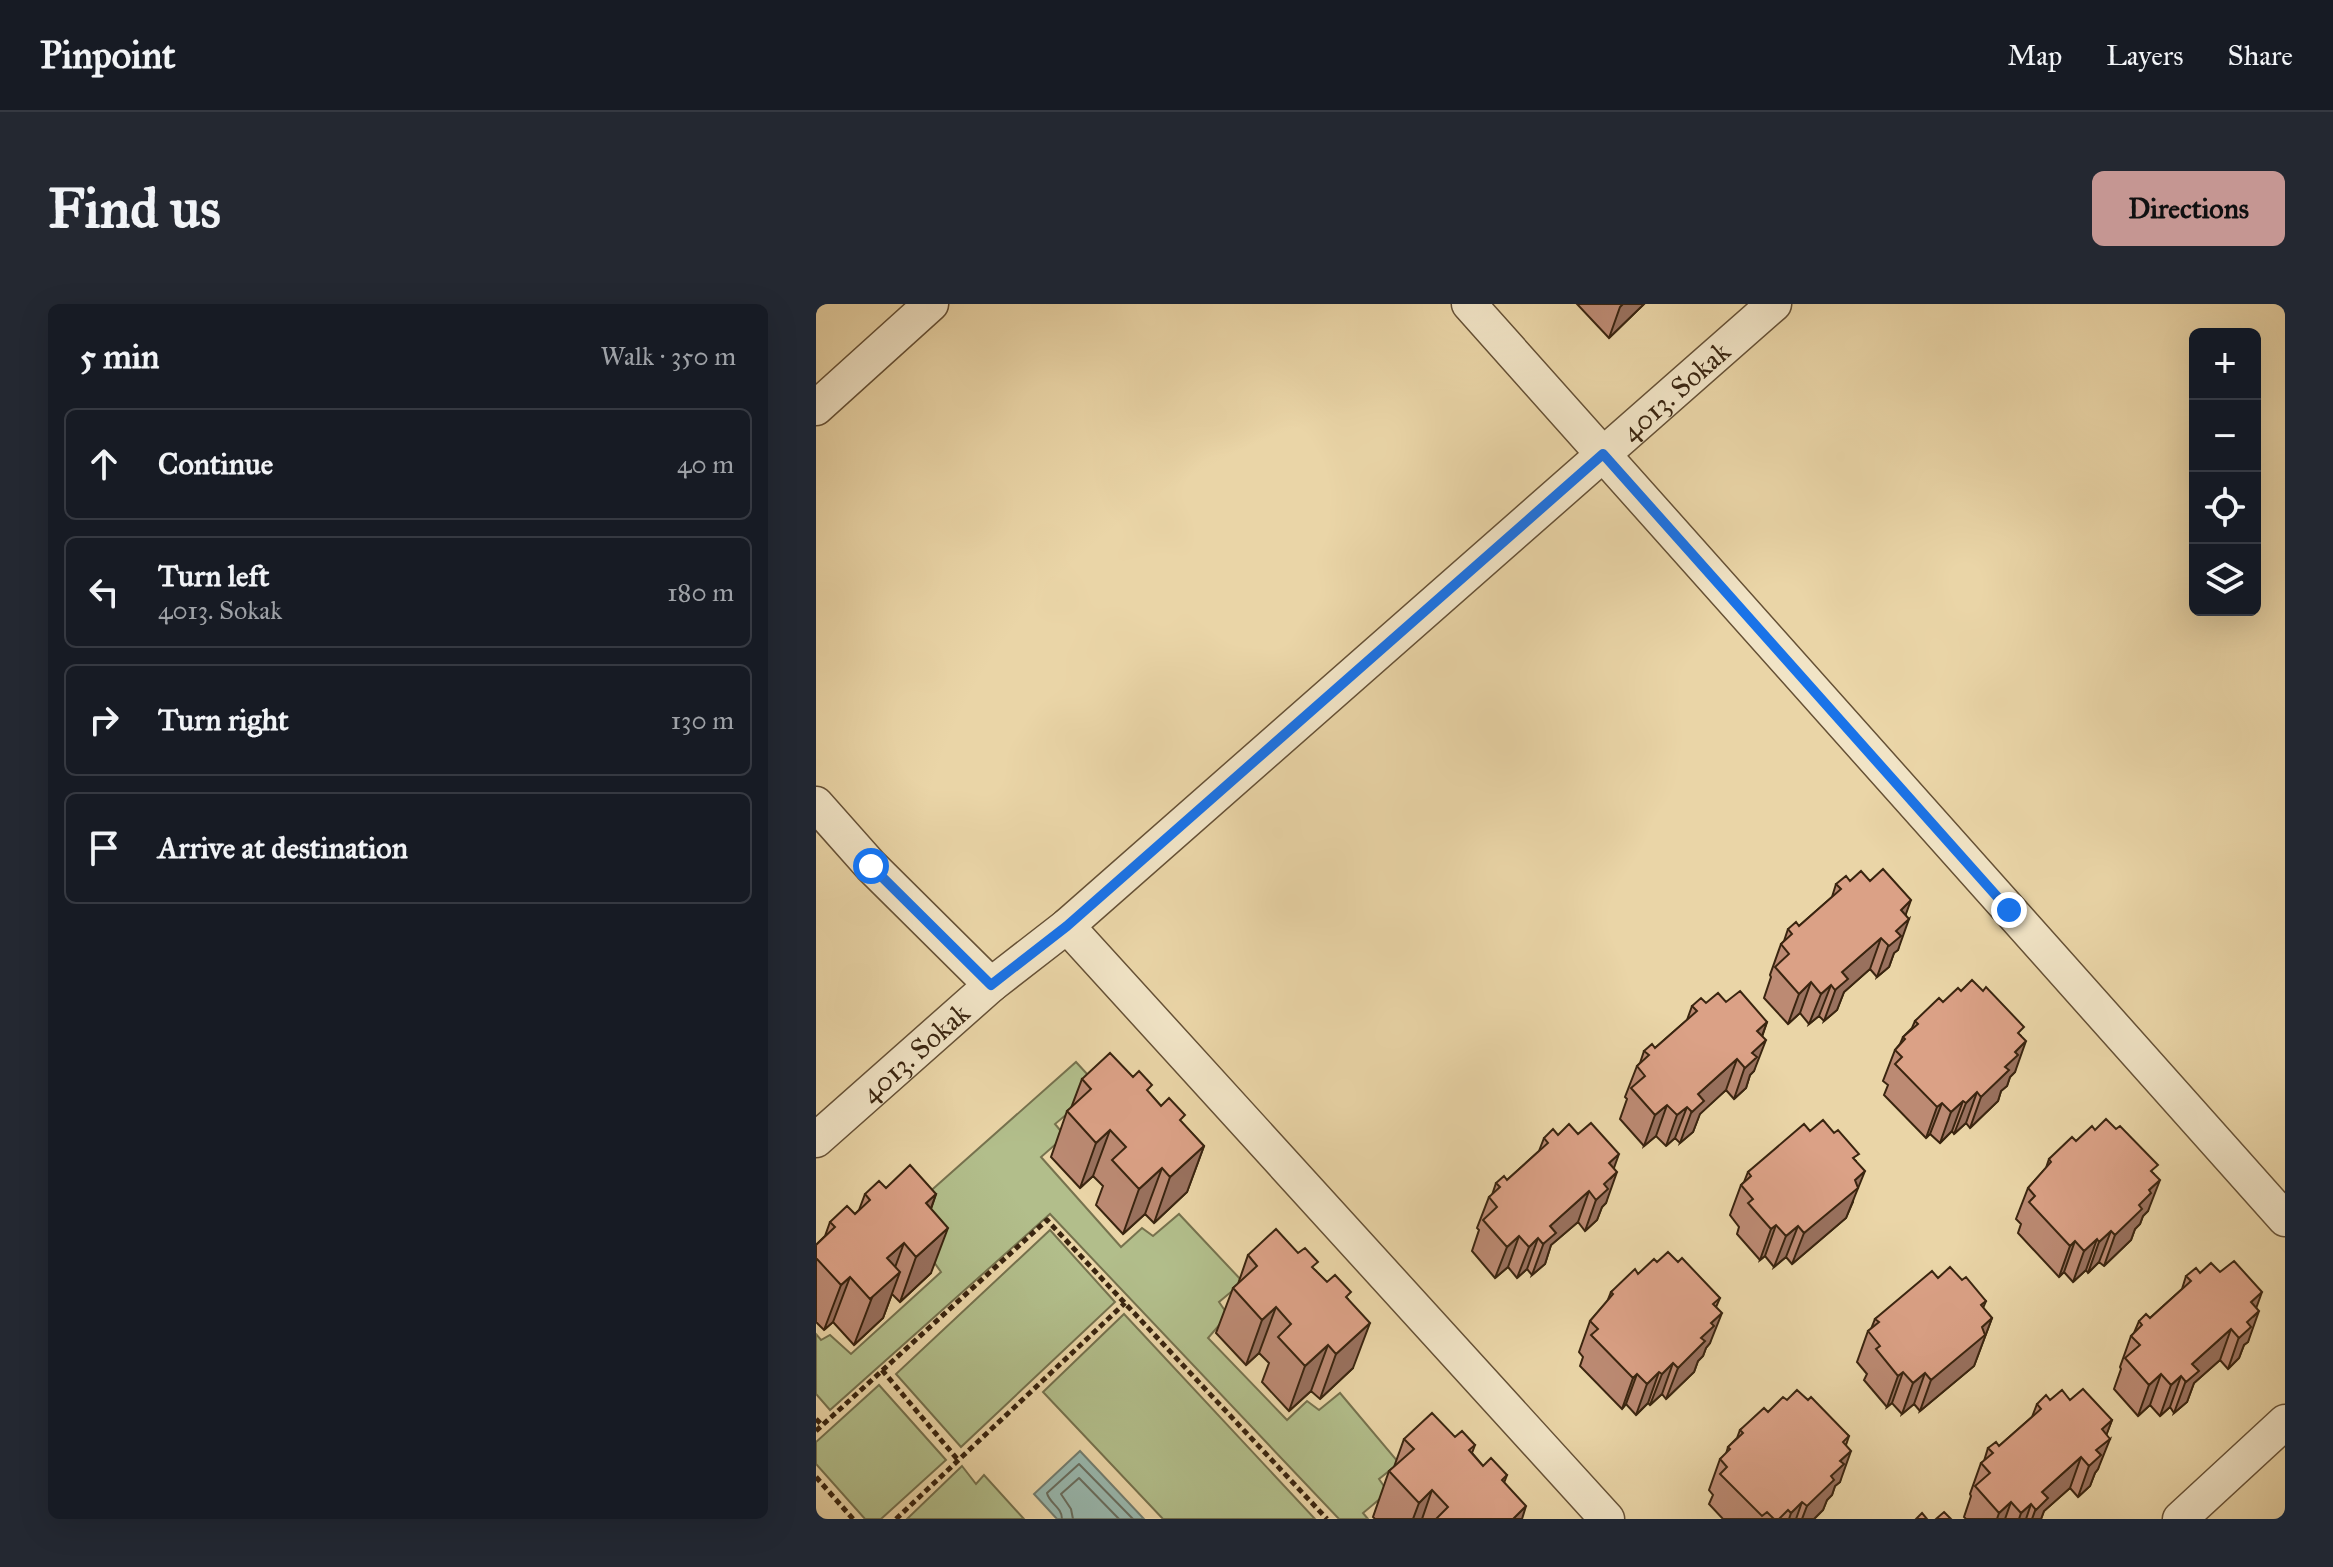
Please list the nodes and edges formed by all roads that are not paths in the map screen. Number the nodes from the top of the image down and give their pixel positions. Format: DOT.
graph roads {
  1 [pos="931,304"];
  2 [pos="1469,304"];
  3 [pos="1774,304"];
  4 [pos="816,408"];
  5 [pos="1603,454"];
  6 [pos="816,804"];
  7 [pos="1067,926"];
  8 [pos="991,985"];
  9 [pos="816,1140"];
  10 [pos="2285,1219"];
  11 [pos="2285,1422"];
  12 [pos="1607,1519"];
  13 [pos="2180,1519"];
  1 -- 4 [label="street"];
  2 -- 5 [label="street"];
  3 -- 5 [label="street, 4013. Sokak"];
  5 -- 7 [label="street, 4013. Sokak"];
  5 -- 10 [label="street"];
  6 -- 8 [label="street"];
  7 -- 8 [label="street, 4013. Sokak"];
  7 -- 12 [label="street"];
  8 -- 9 [label="street, 4013. Sokak"];
  11 -- 13 [label="street"];
}
